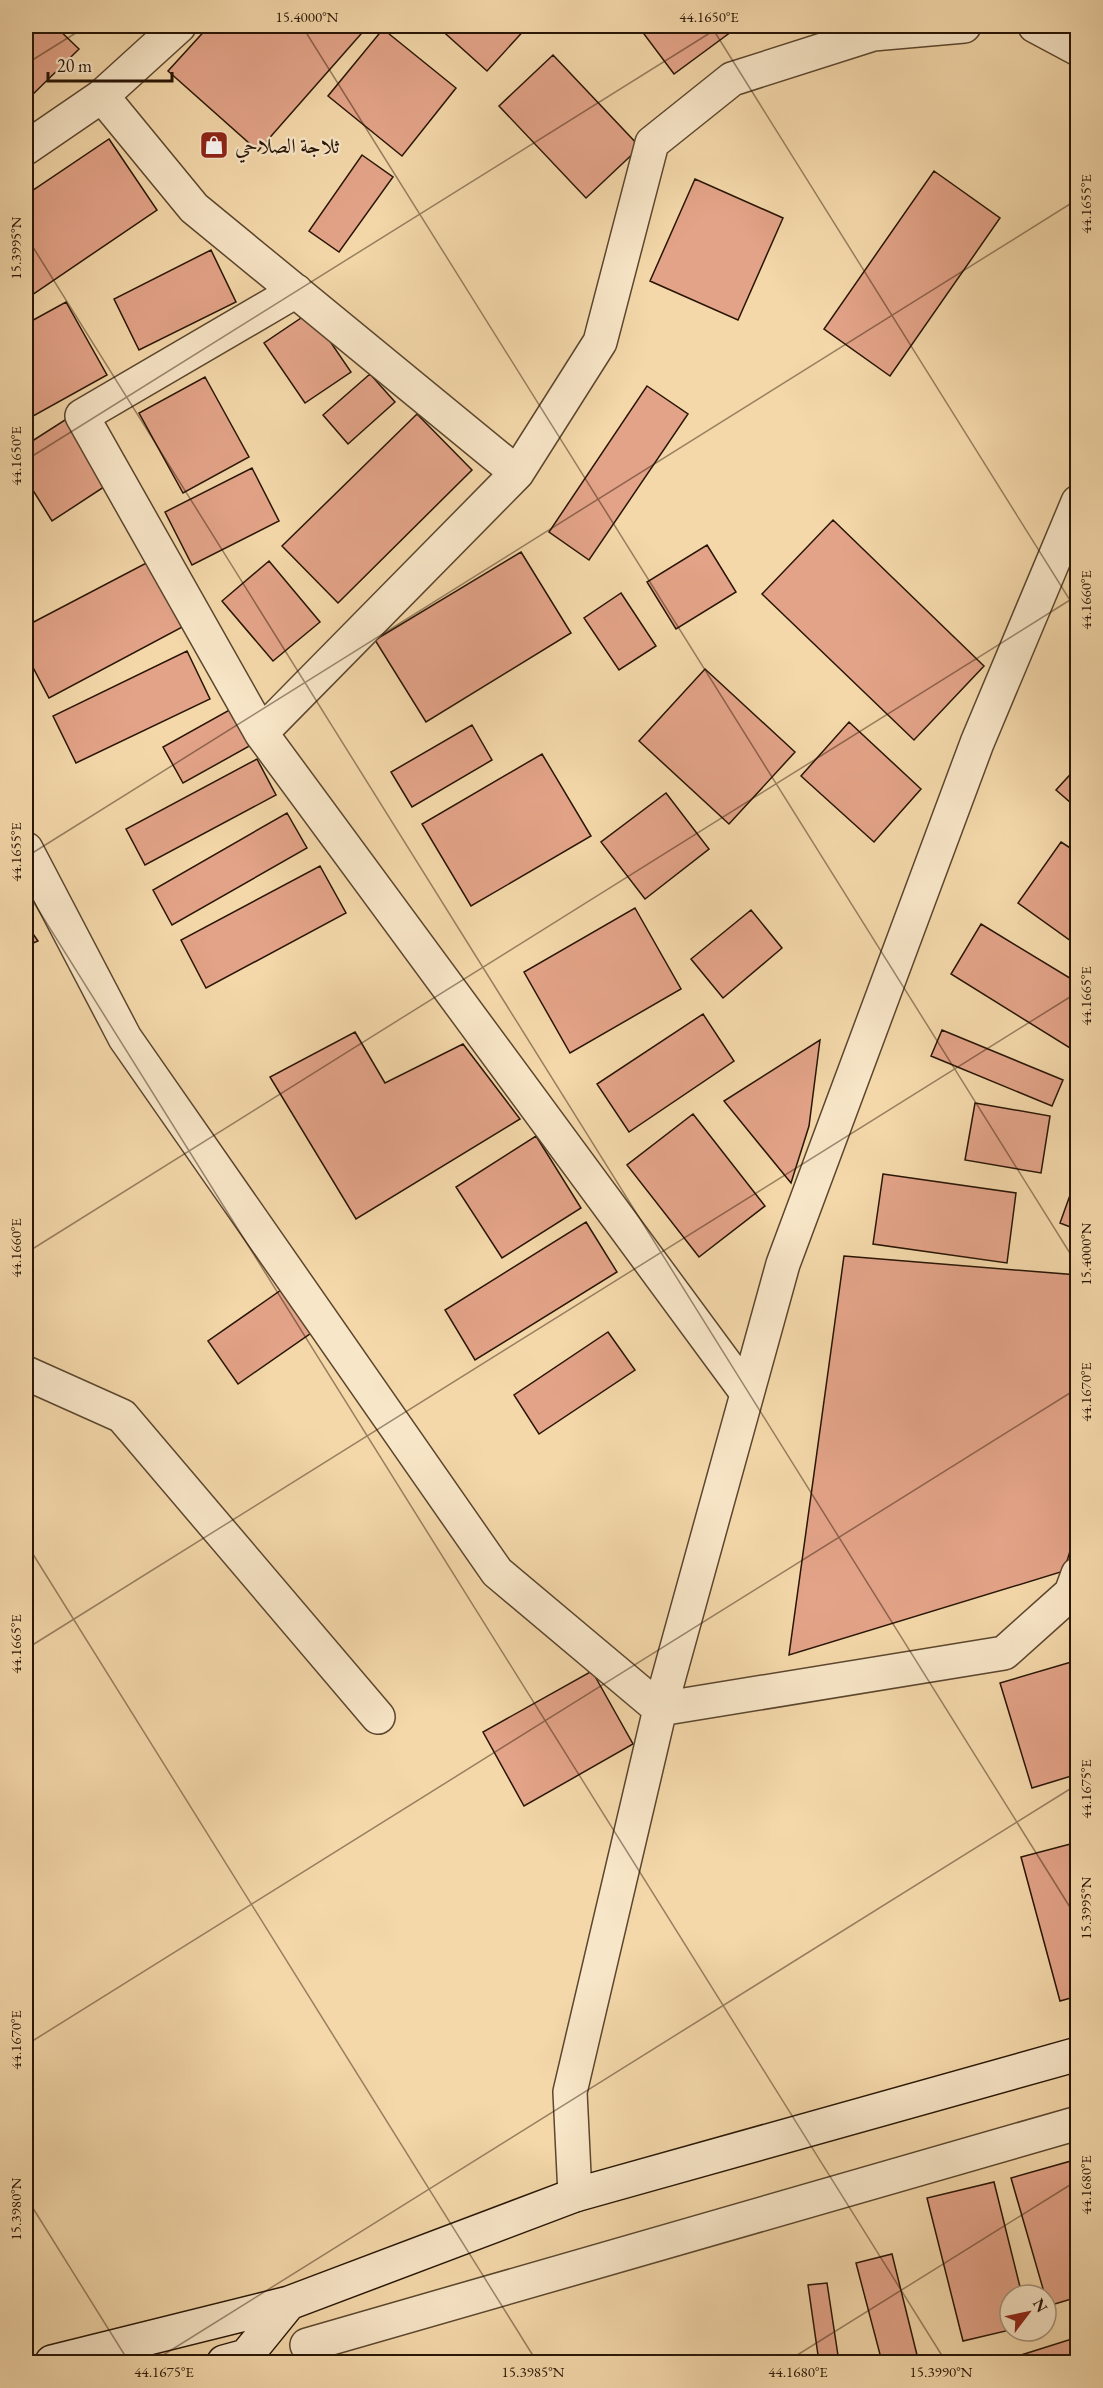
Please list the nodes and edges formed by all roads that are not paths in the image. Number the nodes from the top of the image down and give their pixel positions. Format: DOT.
graph roads {
  1 [pos="179,26"];
  2 [pos="964,26"];
  3 [pos="1035,26"];
  4 [pos="1077,49"];
  5 [pos="102,96"];
  6 [pos="26,148"];
  7 [pos="296,291"];
  8 [pos="517,473"];
  9 [pos="1077,502"];
  10 [pos="261,733"];
  11 [pos="26,849"];
  12 [pos="26,1373"];
  13 [pos="747,1393"];
  14 [pos="1077,1574"];
  15 [pos="660,1709"];
  16 [pos="378,1717"];
  17 [pos="1077,2054"];
  18 [pos="1077,2123"];
  19 [pos="575,2195"];
  20 [pos="289,2303"];
  21 [pos="311,2354"];
  22 [pos="52,2362"];
  23 [pos="224,2362"];
  1 -- 5 [label="street"];
  2 -- 8 [label="street"];
  3 -- 4 [label="street"];
  5 -- 6 [label="street"];
  5 -- 7 [label="street"];
  7 -- 8 [label="street"];
  7 -- 10 [label="street"];
  8 -- 10 [label="street"];
  9 -- 13 [label="street"];
  10 -- 13 [label="street"];
  11 -- 15 [label="street"];
  12 -- 16 [label="street"];
  13 -- 15 [label="street"];
  14 -- 15 [label="street"];
  15 -- 19 [label="street"];
  17 -- 19 [label="street"];
  18 -- 21 [label="street"];
  19 -- 20 [label="street"];
  20 -- 21 [label="street"];
  20 -- 22 [label="street"];
  20 -- 23 [label="street"];
}
